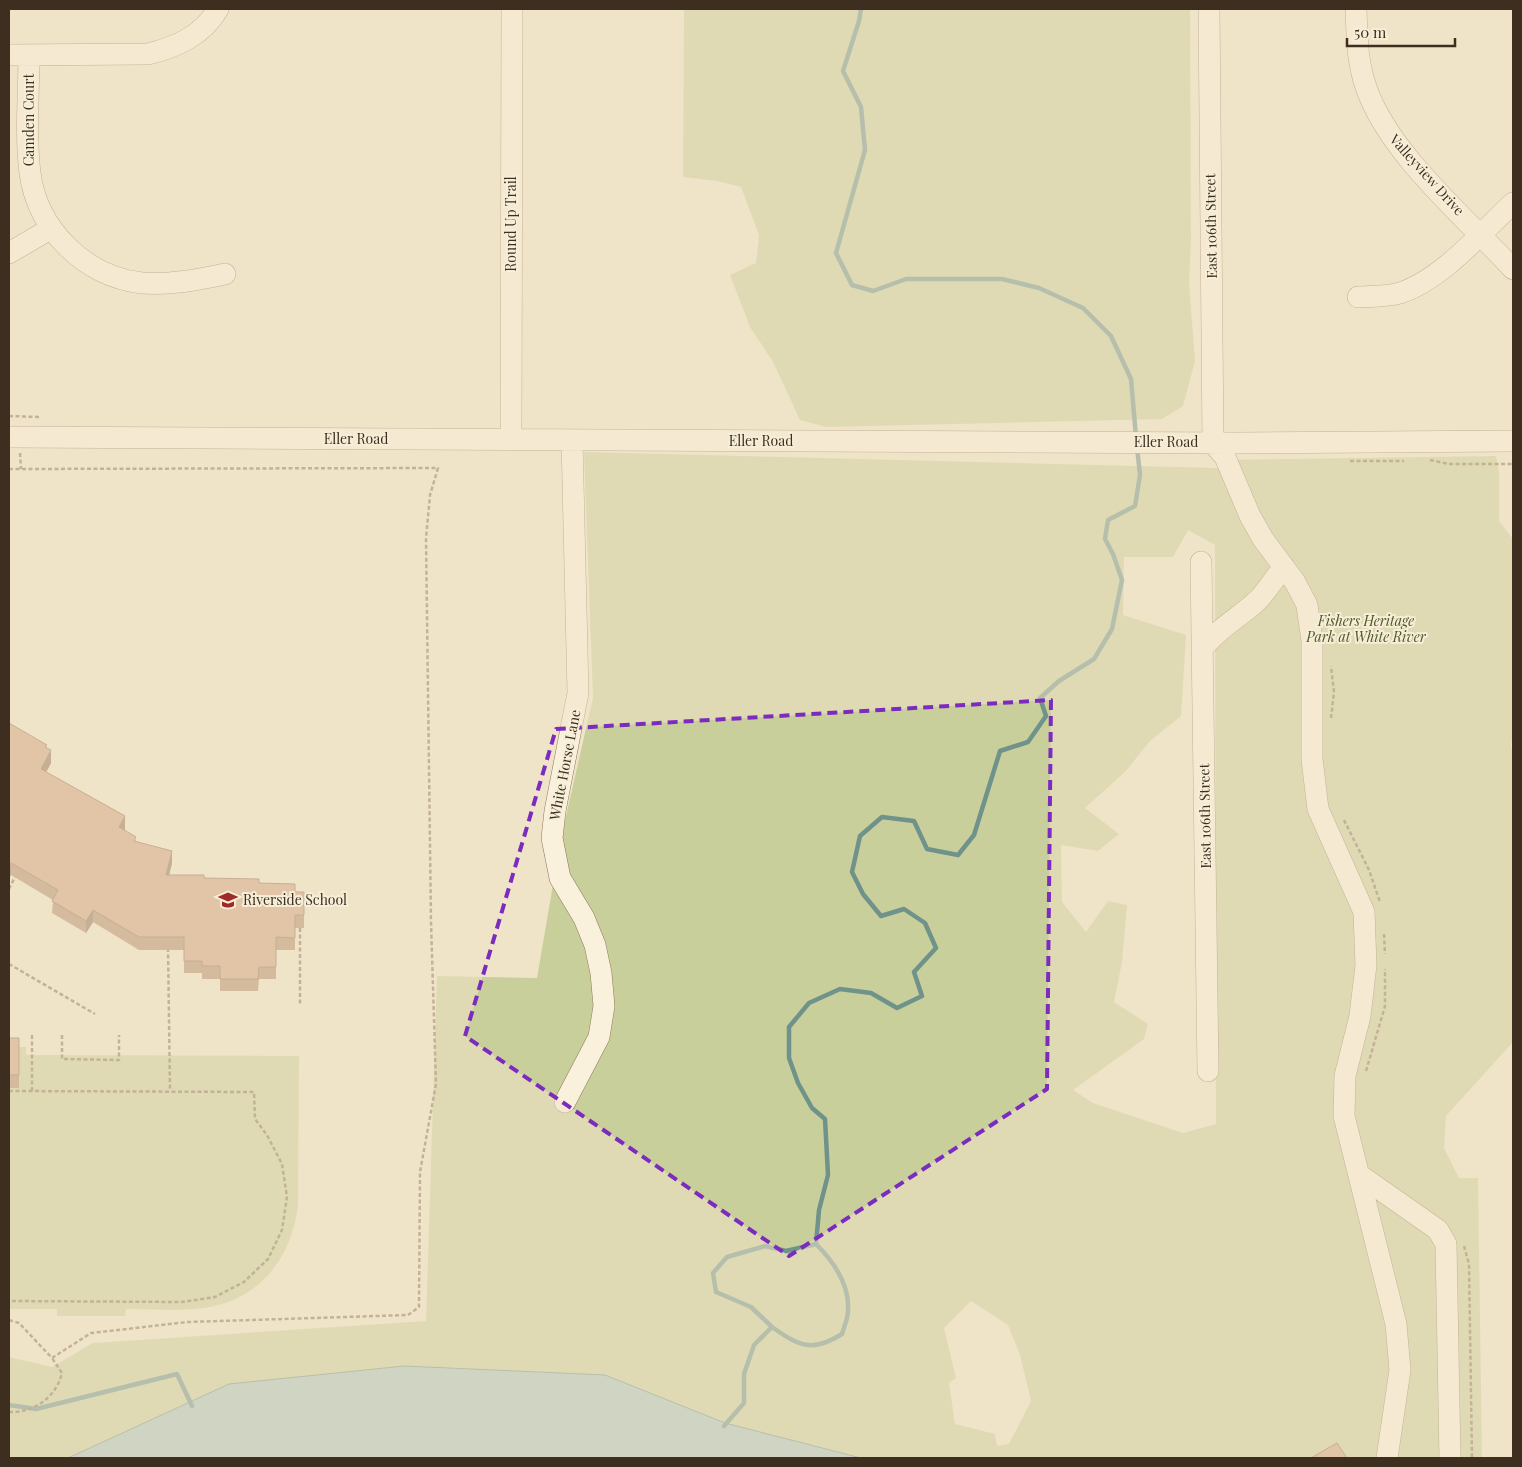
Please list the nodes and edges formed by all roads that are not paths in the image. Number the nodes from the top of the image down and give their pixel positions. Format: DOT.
graph roads {
  1 [pos="218,9"];
  2 [pos="512,9"];
  3 [pos="1209,9"];
  4 [pos="1356,9"];
  5 [pos="19,55"];
  6 [pos="1513,203"];
  7 [pos="50,229"];
  8 [pos="1480,234"];
  9 [pos="9,253"];
  10 [pos="1513,269"];
  11 [pos="225,274"];
  12 [pos="1358,297"];
  13 [pos="9,437"];
  14 [pos="511,439"];
  15 [pos="572,440"];
  16 [pos="1513,441"];
  17 [pos="1213,442"];
  18 [pos="1201,562"];
  19 [pos="1284,567"];
  20 [pos="1202,648"];
  21 [pos="1208,1071"];
  22 [pos="565,1102"];
  23 [pos="1361,1176"];
  24 [pos="1389,1455"];
  25 [pos="1450,1458"];
  1 -- 5 [label="street"];
  2 -- 14 [label="street, Round Up Trail"];
  3 -- 17 [label="street, East 106th Street"];
  4 -- 8 [label="street, Valleyview Drive"];
  5 -- 7 [label="street, Camden Court"];
  6 -- 8 [label="street"];
  7 -- 9 [label="street"];
  7 -- 11 [label="street, Camden Court"];
  8 -- 10 [label="street, Valleyview Drive"];
  8 -- 12 [label="street"];
  13 -- 14 [label="street, Eller Road"];
  14 -- 15 [label="street, Eller Road"];
  15 -- 17 [label="street, Eller Road"];
  15 -- 22 [label="street, White Horse Lane"];
  16 -- 17 [label="street, Eller Road"];
  17 -- 19 [label="street"];
  18 -- 20 [label="street, East 106th Street"];
  19 -- 20 [label="street"];
  19 -- 23 [label="street"];
  20 -- 21 [label="street, East 106th Street"];
  23 -- 24 [label="street"];
  23 -- 25 [label="street"];
}
